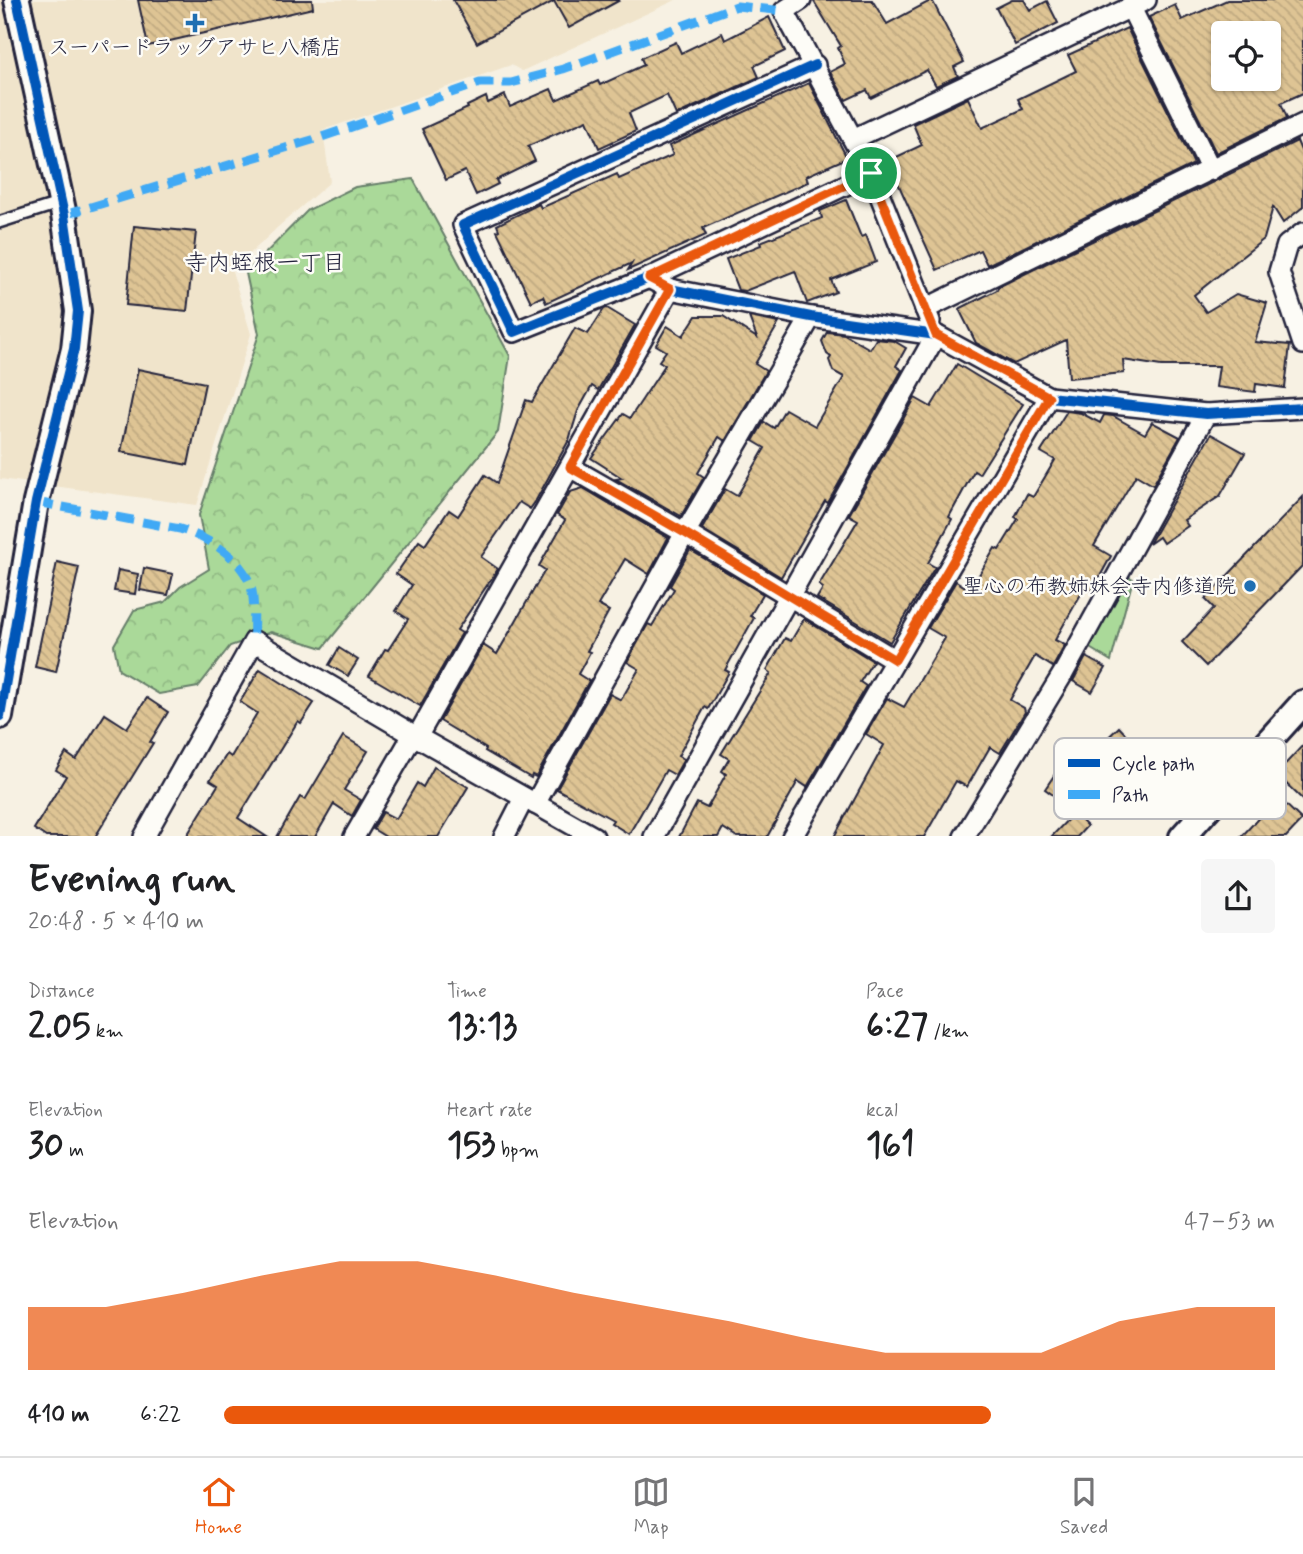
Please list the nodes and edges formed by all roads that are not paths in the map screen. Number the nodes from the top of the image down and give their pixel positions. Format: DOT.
graph roads {
  1 [pos="17,0"];
  2 [pos="801,0"];
  3 [pos="1138,3"];
  4 [pos="815,65"];
  5 [pos="1303,124"];
  6 [pos="853,139"];
  7 [pos="1211,170"];
  8 [pos="871,173"];
  9 [pos="61,203"];
  10 [pos="0,222"];
  11 [pos="1303,233"];
  12 [pos="649,278"];
  13 [pos="670,289"];
  14 [pos="925,309"];
  15 [pos="811,317"];
  16 [pos="936,335"];
  17 [pos="1303,344"];
  18 [pos="1049,397"];
  19 [pos="1303,408"];
  20 [pos="1206,414"];
  21 [pos="570,467"];
  22 [pos="685,533"];
  23 [pos="788,595"];
  24 [pos="895,660"];
  25 [pos="1303,703"];
  26 [pos="0,716"];
  27 [pos="415,736"];
  28 [pos="1271,738"];
  29 [pos="530,801"];
  30 [pos="1197,819"];
  31 [pos="144,836"];
  32 [pos="354,836"];
  33 [pos="504,836"];
  34 [pos="594,836"];
  35 [pos="654,836"];
  36 [pos="792,836"];
  37 [pos="964,836"];
  38 [pos="1181,836"];
  1 -- 9 [label="street"];
  2 -- 4 [label="street"];
  3 -- 6 [label="street"];
  3 -- 7 [label="street"];
  4 -- 6 [label="street"];
  4 -- 12 [label="street"];
  5 -- 7 [label="street"];
  6 -- 8 [label="street"];
  7 -- 14 [label="street"];
  8 -- 12 [label="street"];
  8 -- 14 [label="street"];
  9 -- 10 [label="lane"];
  9 -- 26 [label="street"];
  11 -- 17 [label="street"];
  12 -- 13 [label="street"];
  13 -- 15 [label="street"];
  13 -- 21 [label="street"];
  14 -- 16 [label="street"];
  15 -- 16 [label="street"];
  15 -- 22 [label="street"];
  16 -- 18 [label="street"];
  16 -- 23 [label="street"];
  18 -- 20 [label="street"];
  18 -- 24 [label="street"];
  19 -- 20 [label="street"];
  20 -- 37 [label="street"];
  21 -- 22 [label="street"];
  21 -- 27 [label="street"];
  22 -- 23 [label="street"];
  22 -- 29 [label="street"];
  23 -- 24 [label="street"];
  23 -- 35 [label="street"];
  24 -- 36 [label="street"];
  25 -- 28 [label="street"];
  27 -- 29 [label="street"];
  27 -- 31 [label="street"];
  27 -- 32 [label="street"];
  29 -- 33 [label="street"];
  29 -- 34 [label="street"];
  30 -- 38 [label="street"];
}
